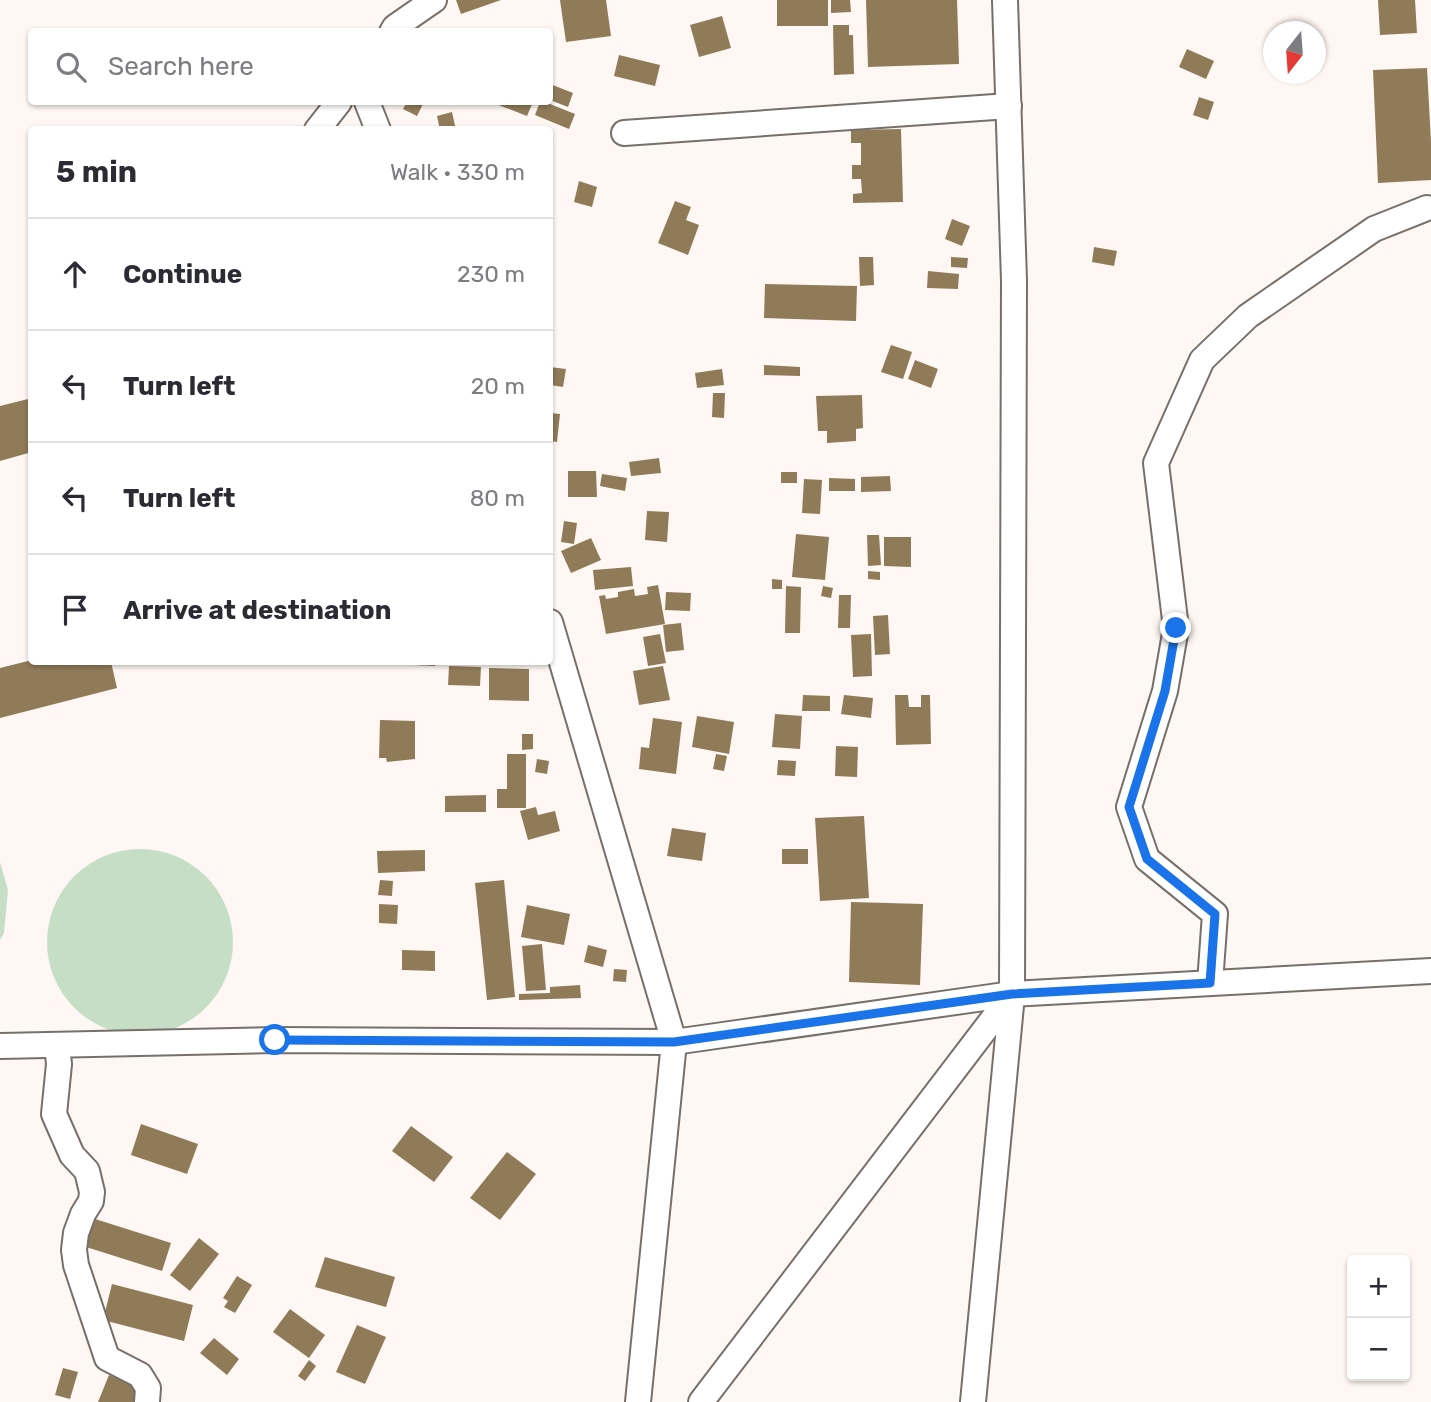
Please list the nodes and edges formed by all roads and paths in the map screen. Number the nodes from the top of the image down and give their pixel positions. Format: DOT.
graph roads {
  1 [pos="434,0"];
  2 [pos="1006,0"];
  3 [pos="394,28"];
  4 [pos="337,105"];
  5 [pos="368,105"];
  6 [pos="1009,106"];
  7 [pos="320,126"];
  8 [pos="376,126"];
  9 [pos="624,133"];
  10 [pos="1427,208"];
  11 [pos="553,632"];
  12 [pos="1431,971"];
  13 [pos="1210,983"];
  14 [pos="1012,994"];
  15 [pos="674,1042"];
  16 [pos="57,1045"];
  17 [pos="0,1046"];
  18 [pos="147,1402"];
  19 [pos="638,1402"];
  20 [pos="701,1402"];
  21 [pos="974,1402"];
  1 -- 3 [label="street"];
  2 -- 6 [label="street"];
  4 -- 7 [label="street"];
  5 -- 8 [label="street"];
  6 -- 9 [label="street"];
  6 -- 14 [label="street"];
  10 -- 13 [label="street"];
  11 -- 15 [label="street"];
  12 -- 13 [label="street"];
  13 -- 14 [label="street"];
  14 -- 15 [label="street"];
  14 -- 20 [label="street"];
  14 -- 21 [label="street"];
  15 -- 16 [label="street"];
  15 -- 19 [label="street"];
  16 -- 17 [label="street"];
  16 -- 18 [label="street"];
}
